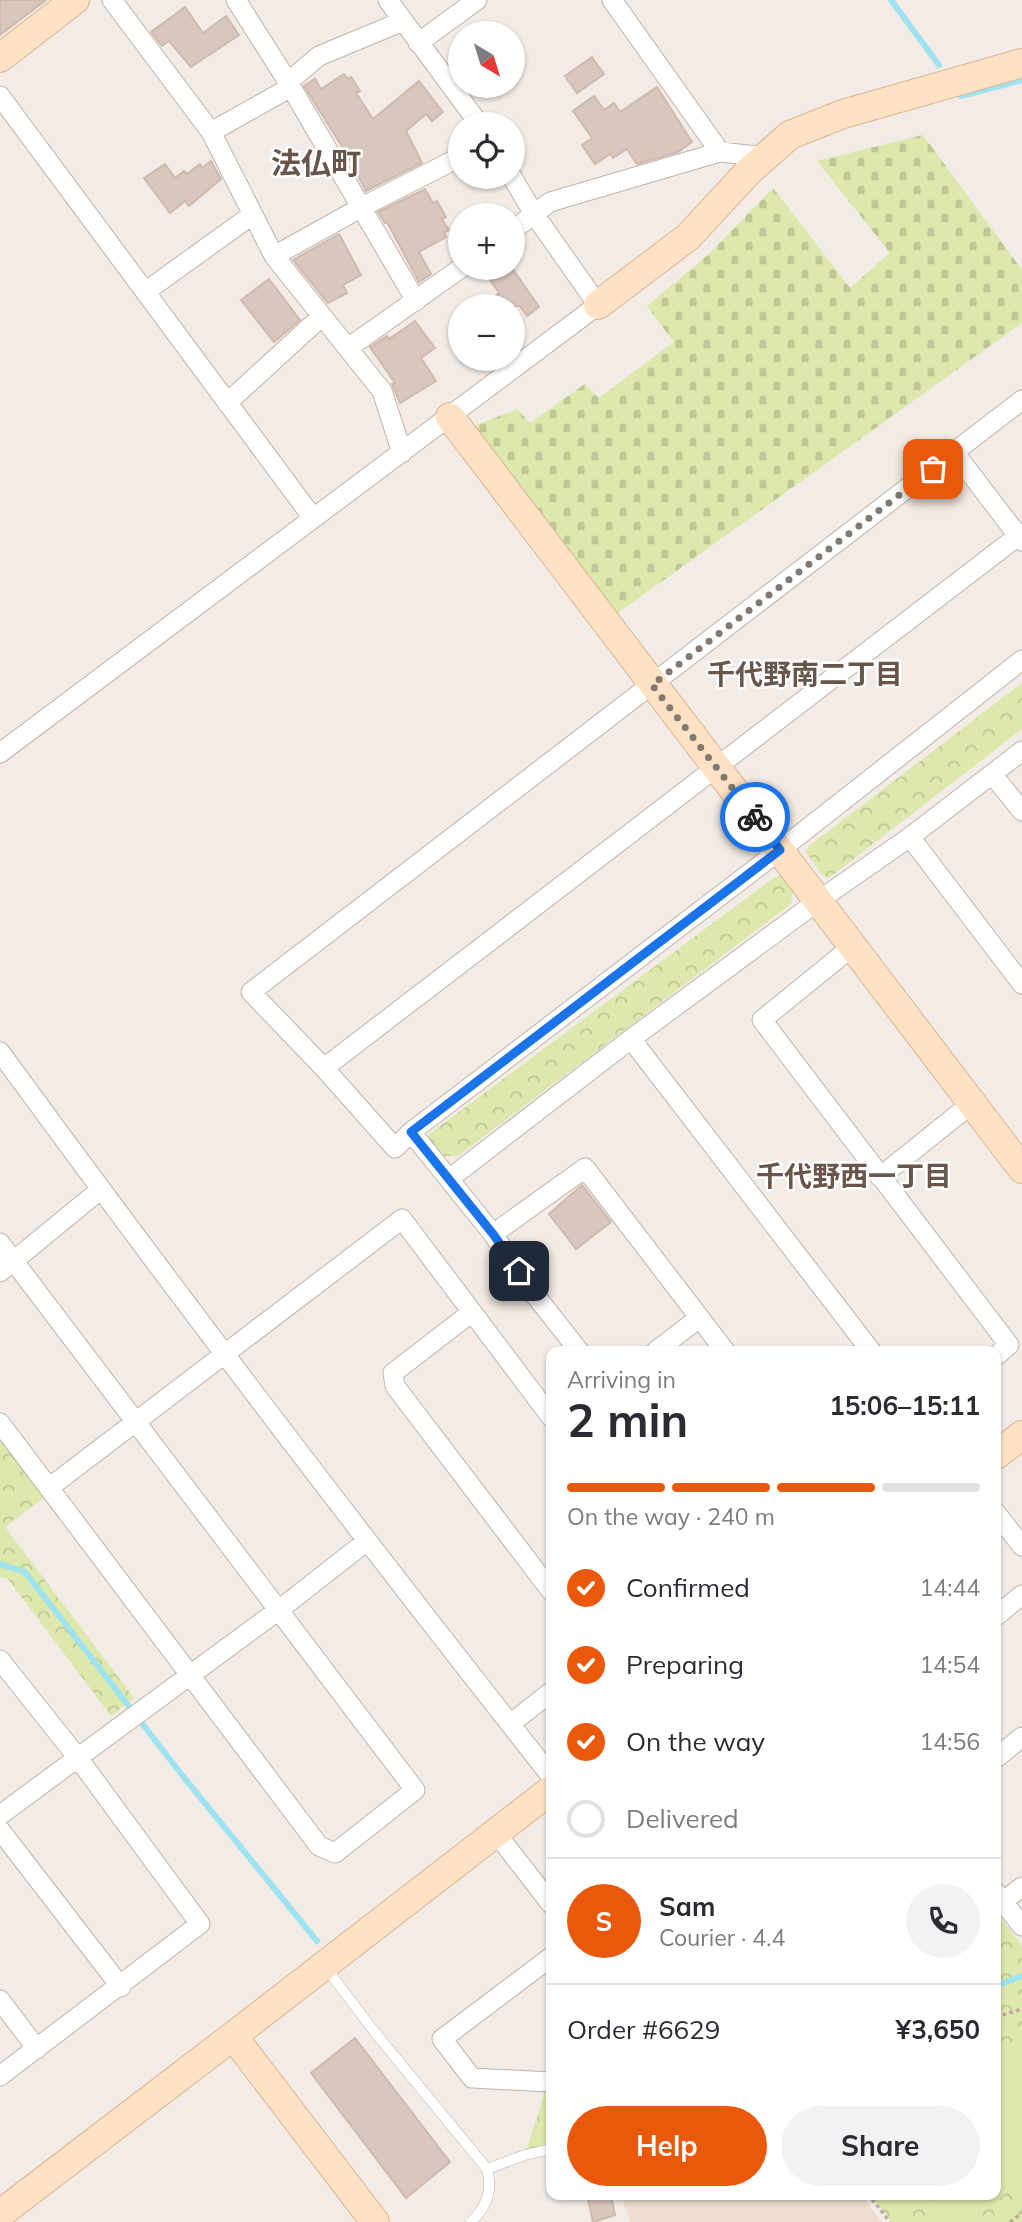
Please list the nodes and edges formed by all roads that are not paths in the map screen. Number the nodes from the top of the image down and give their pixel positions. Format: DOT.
graph roads {
  1 [pos="75,0"];
  2 [pos="112,0"];
  3 [pos="236,0"];
  4 [pos="388,0"];
  5 [pos="477,0"];
  6 [pos="612,0"];
  7 [pos="403,22"];
  8 [pos="418,43"];
  9 [pos="0,58"];
  10 [pos="1022,63"];
  11 [pos="289,85"];
  12 [pos="0,96"];
  13 [pos="470,112"];
  14 [pos="211,132"];
  15 [pos="720,152"];
  16 [pos="766,157"];
  17 [pos="448,163"];
  18 [pos="519,189"];
  19 [pos="362,207"];
  20 [pos="534,214"];
  21 [pos="252,215"];
  22 [pos="525,221"];
  23 [pos="274,256"];
  24 [pos="448,278"];
  25 [pos="145,292"];
  26 [pos="416,301"];
  27 [pos="598,305"];
  28 [pos="322,316"];
  29 [pos="348,348"];
  30 [pos="1022,400"];
  31 [pos="227,403"];
  32 [pos="450,417"];
  33 [pos="954,452"];
  34 [pos="402,453"];
  35 [pos="313,518"];
  36 [pos="1021,537"];
  37 [pos="1022,660"];
  38 [pos="652,685"];
  39 [pos="1022,751"];
  40 [pos="0,753"];
  41 [pos="715,767"];
  42 [pos="992,774"];
  43 [pos="1022,811"];
  44 [pos="910,837"];
  45 [pos="780,850"];
  46 [pos="818,901"];
  47 [pos="852,947"];
  48 [pos="1022,984"];
  49 [pos="631,1039"];
  50 [pos="0,1052"];
  51 [pos="324,1068"];
  52 [pos="971,1104"];
  53 [pos="411,1132"];
  54 [pos="1022,1169"];
  55 [pos="880,1177"];
  56 [pos="449,1179"];
  57 [pos="100,1190"];
  58 [pos="493,1234"];
  59 [pos="0,1243"];
  60 [pos="7,1266"];
  61 [pos="472,1312"];
  62 [pos="699,1318"];
  63 [pos="575,1346"];
  64 [pos="663,1346"];
  65 [pos="721,1346"];
  66 [pos="867,1346"];
  67 [pos="1001,1352"];
  68 [pos="226,1354"];
  69 [pos="546,1410"];
  70 [pos="137,1421"];
  71 [pos="0,1423"];
  72 [pos="1022,1434"];
  73 [pos="1001,1451"];
  74 [pos="50,1487"];
  75 [pos="1001,1519"];
  76 [pos="367,1541"];
  77 [pos="1022,1546"];
  78 [pos="546,1584"];
  79 [pos="1022,1595"];
  80 [pos="280,1609"];
  81 [pos="1001,1612"];
  82 [pos="0,1660"];
  83 [pos="190,1676"];
  84 [pos="546,1696"];
  85 [pos="510,1724"];
  86 [pos="1022,1737"];
  87 [pos="1001,1754"];
  88 [pos="78,1758"];
  89 [pos="546,1770"];
  90 [pos="546,1794"];
  91 [pos="0,1815"];
  92 [pos="0,1830"];
  93 [pos="496,1833"];
  94 [pos="1022,1887"];
  95 [pos="1001,1896"];
  96 [pos="546,1898"];
  97 [pos="1001,1900"];
  98 [pos="1022,1926"];
  99 [pos="546,1961"];
  100 [pos="323,1964"];
  101 [pos="121,1987"];
  102 [pos="0,2000"];
  103 [pos="233,2036"];
  104 [pos="37,2049"];
  105 [pos="0,2076"];
  106 [pos="546,2082"];
  107 [pos="546,2150"];
  108 [pos="487,2169"];
  109 [pos="0,2214"];
  110 [pos="375,2222"];
  111 [pos="471,2222"];
  1 -- 9 [label="street"];
  2 -- 14 [label="street"];
  3 -- 11 [label="street"];
  4 -- 7 [label="street"];
  5 -- 8 [label="street"];
  6 -- 15 [label="street"];
  7 -- 8 [label="street"];
  7 -- 11 [label="street"];
  8 -- 13 [label="street"];
  10 -- 16 [label="street"];
  11 -- 14 [label="street"];
  11 -- 19 [label="street"];
  12 -- 25 [label="street"];
  14 -- 21 [label="street"];
  15 -- 16 [label="street"];
  15 -- 20 [label="street"];
  16 -- 27 [label="street"];
  17 -- 19 [label="street"];
  18 -- 20 [label="street"];
  19 -- 23 [label="street"];
  19 -- 26 [label="street"];
  20 -- 22 [label="street"];
  20 -- 27 [label="street"];
  21 -- 23 [label="street"];
  21 -- 25 [label="street"];
  23 -- 28 [label="street"];
  24 -- 26 [label="street"];
  25 -- 31 [label="street"];
  26 -- 29 [label="street"];
  27 -- 32 [label="street"];
  28 -- 29 [label="street"];
  28 -- 31 [label="street"];
  29 -- 34 [label="street"];
  30 -- 33 [label="street"];
  31 -- 35 [label="street"];
  32 -- 34 [label="street"];
  32 -- 38 [label="street"];
  33 -- 36 [label="street"];
  33 -- 38 [label="street"];
  34 -- 35 [label="street"];
  35 -- 40 [label="street"];
  36 -- 41 [label="street"];
  37 -- 45 [label="street"];
  38 -- 41 [label="street"];
  38 -- 51 [label="street"];
  39 -- 42 [label="street"];
  41 -- 45 [label="street"];
  41 -- 51 [label="street"];
  42 -- 43 [label="street"];
  42 -- 44 [label="street"];
  44 -- 46 [label="street"];
  44 -- 48 [label="street"];
  45 -- 46 [label="street"];
  45 -- 53 [label="street"];
  46 -- 47 [label="street"];
  46 -- 49 [label="street"];
  47 -- 52 [label="street"];
  47 -- 55 [label="street"];
  49 -- 56 [label="street"];
  49 -- 66 [label="street"];
  50 -- 57 [label="street"];
  51 -- 53 [label="street"];
  52 -- 54 [label="street"];
  52 -- 55 [label="street"];
  53 -- 56 [label="street"];
  55 -- 67 [label="street"];
  56 -- 58 [label="street"];
  57 -- 60 [label="street"];
  57 -- 68 [label="street"];
  58 -- 62 [label="street"];
  58 -- 63 [label="street"];
  59 -- 60 [label="street"];
  60 -- 70 [label="street"];
  61 -- 68 [label="street"];
  61 -- 69 [label="street"];
  61 -- 78 [label="street"];
  62 -- 64 [label="street"];
  62 -- 65 [label="street"];
  68 -- 70 [label="street"];
  68 -- 76 [label="street"];
  70 -- 74 [label="street"];
  70 -- 80 [label="street"];
  71 -- 74 [label="street"];
  72 -- 73 [label="street"];
  74 -- 83 [label="street"];
  75 -- 77 [label="street"];
  76 -- 80 [label="street"];
  76 -- 85 [label="street"];
  79 -- 81 [label="street"];
  80 -- 83 [label="street"];
  80 -- 83 [label="street"];
  82 -- 88 [label="street"];
  83 -- 88 [label="street"];
  84 -- 85 [label="street"];
  85 -- 89 [label="street"];
  86 -- 87 [label="street"];
  88 -- 91 [label="street"];
  88 -- 101 [label="street"];
  90 -- 93 [label="street"];
  92 -- 101 [label="street"];
  93 -- 96 [label="street"];
  93 -- 100 [label="street"];
  94 -- 95 [label="street"];
  97 -- 98 [label="street"];
  99 -- 106 [label="street"];
  100 -- 103 [label="street"];
  100 -- 108 [label="lane"];
  101 -- 104 [label="street"];
  102 -- 104 [label="street"];
  103 -- 109 [label="street"];
  103 -- 110 [label="street"];
  104 -- 105 [label="street"];
  107 -- 108 [label="lane"];
  108 -- 111 [label="lane"];
}
